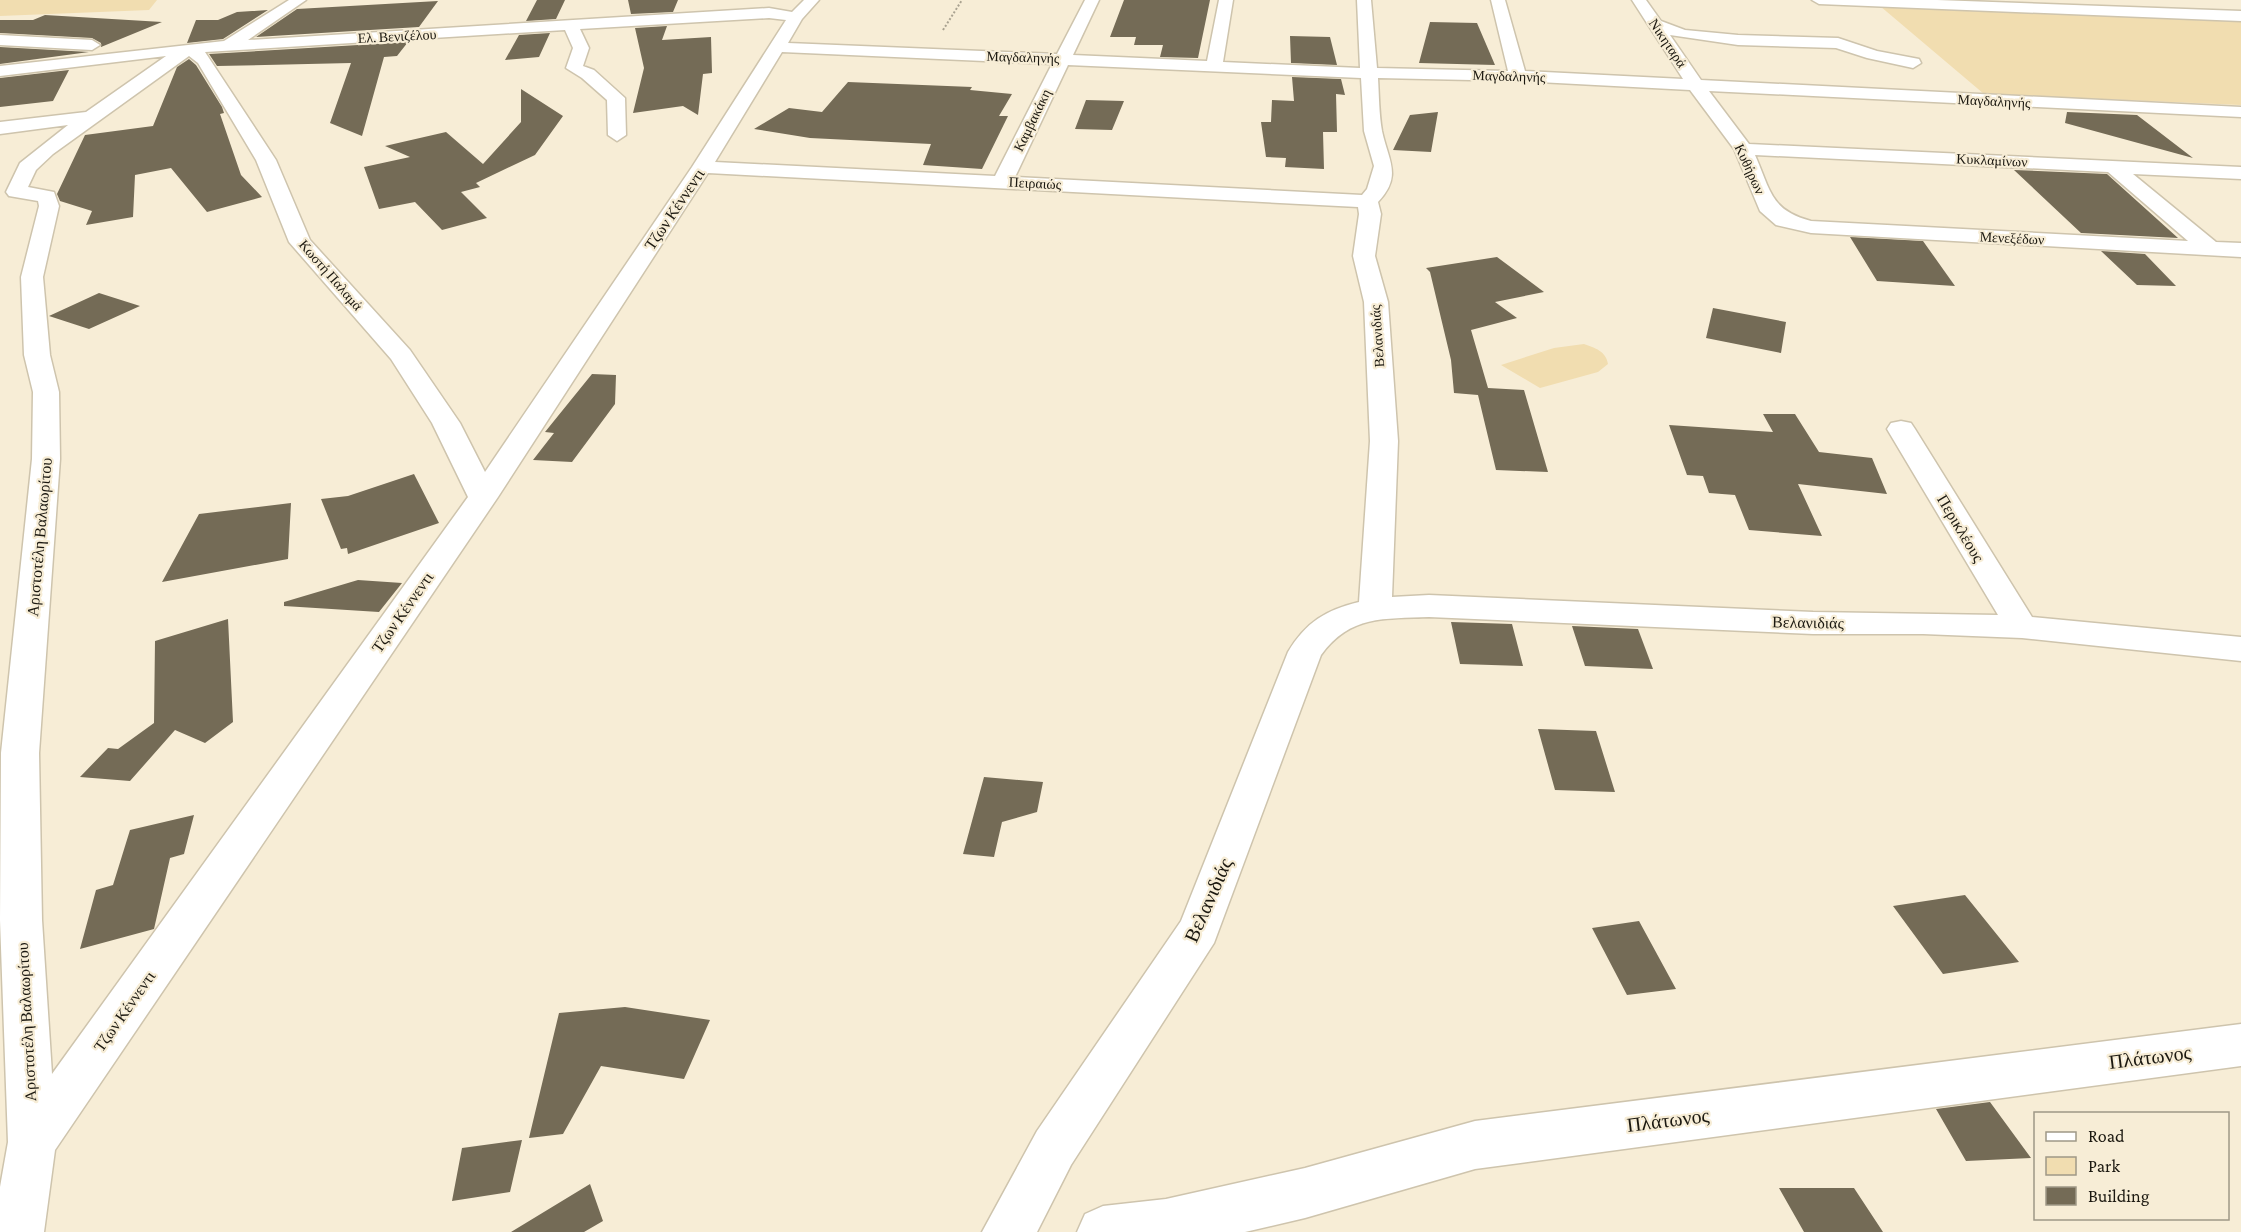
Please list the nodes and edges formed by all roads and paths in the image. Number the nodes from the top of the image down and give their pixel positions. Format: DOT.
graph roads {
  1 [pos="299,0"];
  2 [pos="962,0"];
  3 [pos="1092,0"];
  4 [pos="1226,0"];
  5 [pos="1364,0"];
  6 [pos="1498,0"];
  7 [pos="1639,0"];
  8 [pos="1819,0"];
  9 [pos="1925,2"];
  10 [pos="804,9"];
  11 [pos="2241,16"];
  12 [pos="1654,24"];
  13 [pos="571,26"];
  14 [pos="0,39"];
  15 [pos="227,46"];
  16 [pos="777,47"];
  17 [pos="190,48"];
  18 [pos="929,53"];
  19 [pos="1063,59"];
  20 [pos="1913,63"];
  21 [pos="1214,66"];
  22 [pos="0,71"];
  23 [pos="1368,72"];
  24 [pos="1518,76"];
  25 [pos="1697,87"];
  26 [pos="2241,112"];
  27 [pos="92,116"];
  28 [pos="0,128"];
  29 [pos="617,135"];
  30 [pos="1743,148"];
  31 [pos="2112,166"];
  32 [pos="702,167"];
  33 [pos="2241,173"];
  34 [pos="1003,181"];
  35 [pos="8,194"];
  36 [pos="1367,201"];
  37 [pos="1784,220"];
  38 [pos="2210,248"];
  39 [pos="2241,250"];
  40 [pos="1901,429"];
  41 [pos="483,497"];
  42 [pos="1375,609"];
  43 [pos="2022,627"];
  44 [pos="2241,649"];
  45 [pos="10,749"];
  46 [pos="2241,1045"];
  47 [pos="32,1142"];
  48 [pos="18,1232"];
  49 [pos="1008,1232"];
  50 [pos="1103,1232"];
  1 -- 15 [label="street"];
  2 -- 18 [label="path"];
  3 -- 19 [label="street, Καμβακάκη"];
  4 -- 21 [label="street"];
  5 -- 23 [label="street, Βελανιδιάς"];
  6 -- 24 [label="street"];
  7 -- 12 [label="street, Νικηταρά"];
  8 -- 9 [label="street"];
  9 -- 11 [label="street"];
  10 -- 13 [label="street, Ελ. Βενιζέλου"];
  10 -- 16 [label="street, Τζων Κέννεντι"];
  12 -- 20 [label="street"];
  12 -- 25 [label="street, Νικηταρά"];
  13 -- 15 [label="street, Ελ. Βενιζέλου"];
  13 -- 29 [label="street"];
  14 -- 17 [label="street"];
  15 -- 17 [label="street, Ελ. Βενιζέλου"];
  16 -- 18 [label="street, Μαγδαληνής"];
  16 -- 32 [label="street, Τζων Κέννεντι"];
  17 -- 22 [label="street, Ελ. Βενιζέλου"];
  17 -- 27 [label="street, Αριστοτέλη Βαλαωρίτου"];
  17 -- 41 [label="street, Κωστή Παλαμά"];
  18 -- 19 [label="street, Μαγδαληνής"];
  19 -- 21 [label="street, Μαγδαληνής"];
  19 -- 34 [label="street, Καμβακάκη"];
  21 -- 23 [label="street, Μαγδαληνής"];
  23 -- 24 [label="street, Μαγδαληνής"];
  23 -- 36 [label="street, Βελανιδιάς"];
  24 -- 25 [label="street, Μαγδαληνής"];
  25 -- 26 [label="street, Μαγδαληνής"];
  25 -- 30 [label="street, Κυθήρων"];
  27 -- 28 [label="street"];
  27 -- 35 [label="street, Αριστοτέλη Βαλαωρίτου"];
  30 -- 31 [label="street, Κυκλαμίνων"];
  30 -- 37 [label="street, Κυθήρων"];
  31 -- 33 [label="street, Κυκλαμίνων"];
  31 -- 38 [label="street"];
  32 -- 34 [label="street, Πειραιώς"];
  32 -- 41 [label="street, Τζων Κέννεντι"];
  34 -- 36 [label="street, Πειραιώς"];
  35 -- 45 [label="street, Αριστοτέλη Βαλαωρίτου"];
  36 -- 42 [label="street, Βελανιδιάς"];
  37 -- 38 [label="street, Μενεξέδων"];
  38 -- 39 [label="street, Μενεξέδων"];
  40 -- 43 [label="street, Περικλέους"];
  41 -- 47 [label="street, Τζων Κέννεντι"];
  42 -- 43 [label="street, Βελανιδιάς"];
  42 -- 49 [label="street, Βελανιδιάς"];
  43 -- 44 [label="street, Βελανιδιάς"];
  45 -- 47 [label="street, Αριστοτέλη Βαλαωρίτου"];
  46 -- 50 [label="street, Πλάτωνος"];
  47 -- 48 [label="street, Τζων Κέννεντι"];
}
